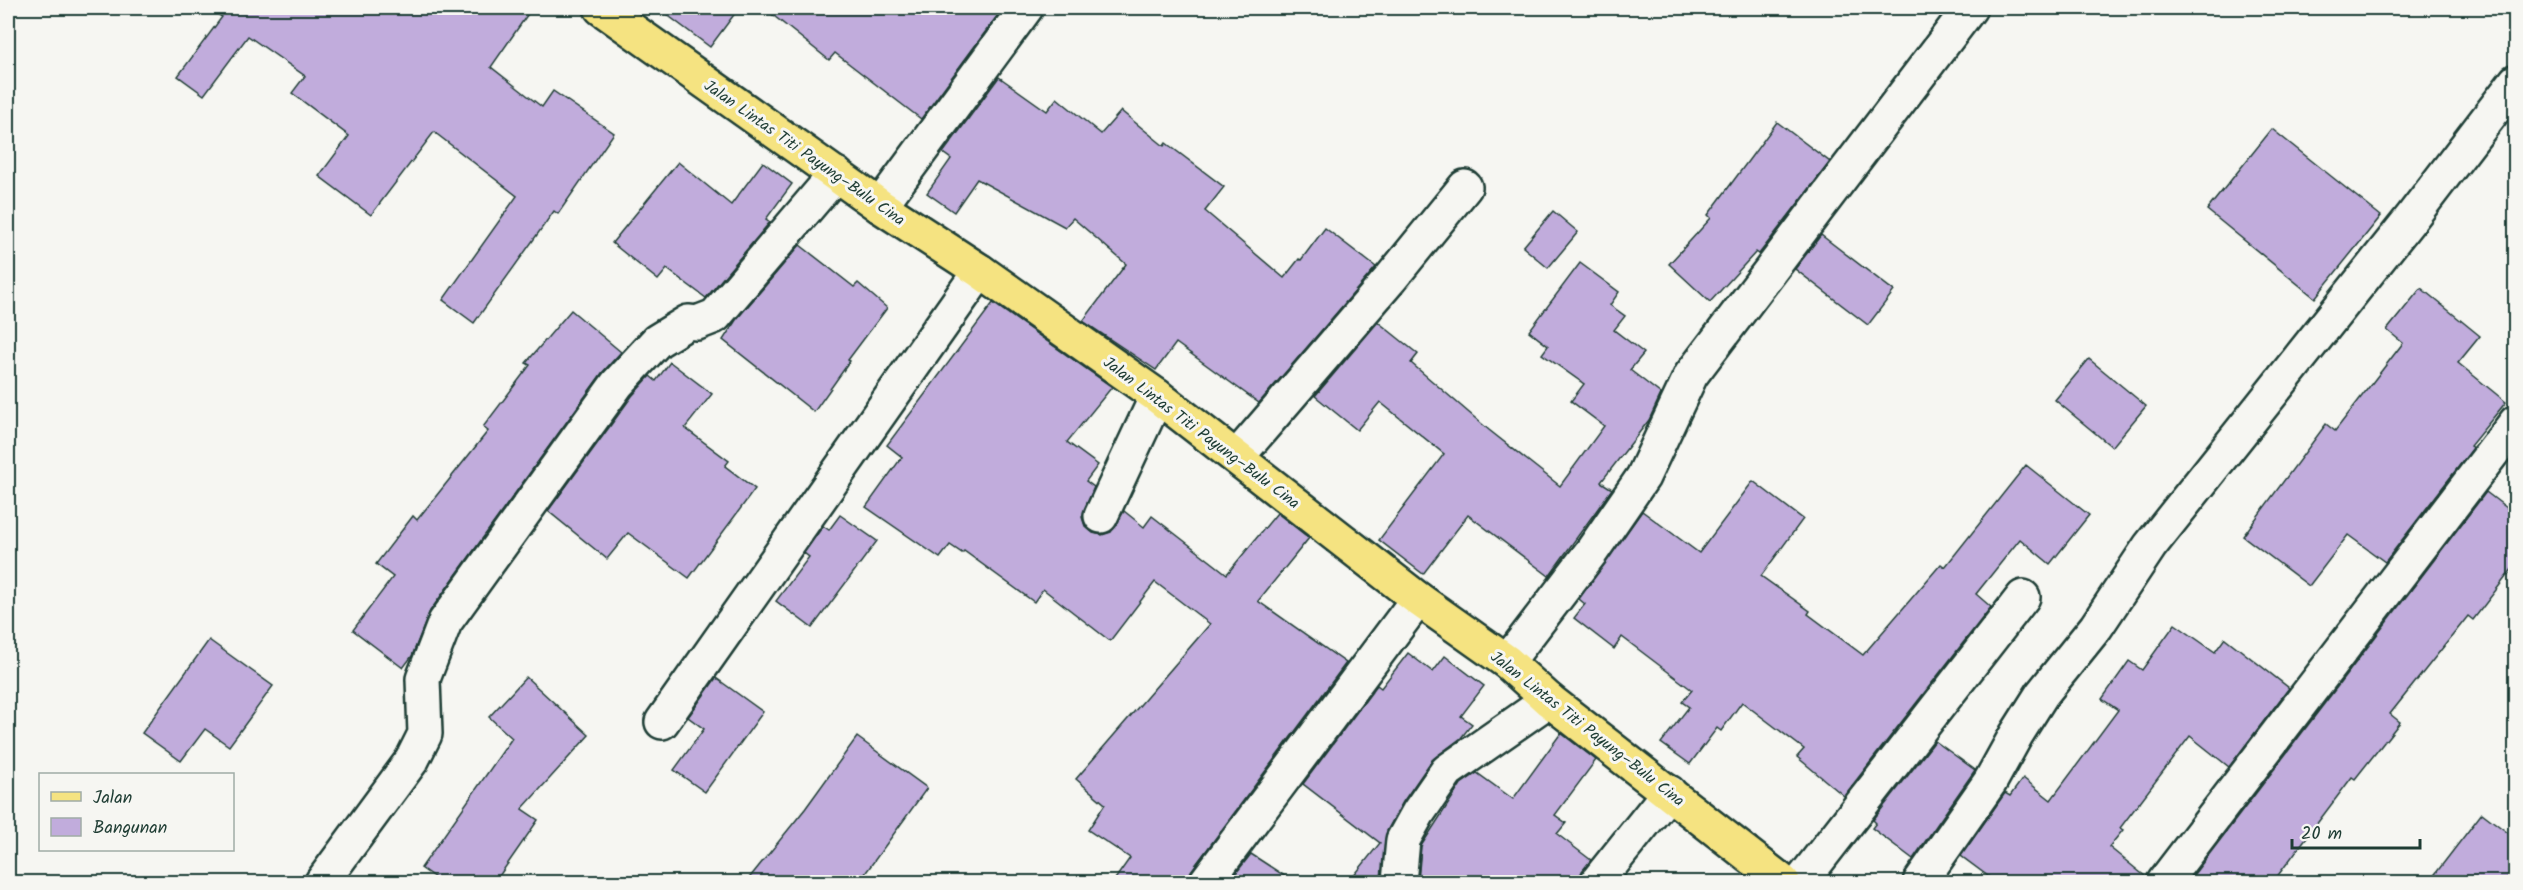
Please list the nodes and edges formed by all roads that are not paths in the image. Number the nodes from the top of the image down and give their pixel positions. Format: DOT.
graph roads {
  1 [pos="602,8"];
  2 [pos="1026,8"];
  3 [pos="1970,8"];
  4 [pos="2516,81"];
  5 [pos="836,174"];
  6 [pos="1465,187"];
  7 [pos="880,206"];
  8 [pos="980,271"];
  9 [pos="1157,396"];
  10 [pos="2516,422"];
  11 [pos="1238,457"];
  12 [pos="1101,516"];
  13 [pos="2023,597"];
  14 [pos="1418,599"];
  15 [pos="1507,662"];
  16 [pos="1550,700"];
  17 [pos="662,722"];
  18 [pos="1669,792"];
  19 [pos="322,882"];
  20 [pos="1206,882"];
  21 [pos="1399,882"];
  22 [pos="1597,882"];
  23 [pos="1783,882"];
  24 [pos="1801,882"];
  25 [pos="1920,882"];
  26 [pos="2164,882"];
  1 -- 5 [label="main road, Jalan Lintas Titi Payung–Bulu Cina"];
  2 -- 7 [label="street"];
  3 -- 15 [label="street"];
  4 -- 25 [label="street"];
  5 -- 7 [label="main road, Jalan Lintas Titi Payung–Bulu Cina"];
  5 -- 19 [label="street"];
  6 -- 11 [label="street"];
  7 -- 8 [label="main road, Jalan Lintas Titi Payung–Bulu Cina"];
  8 -- 9 [label="main road, Jalan Lintas Titi Payung–Bulu Cina"];
  8 -- 17 [label="street"];
  9 -- 11 [label="main road, Jalan Lintas Titi Payung–Bulu Cina"];
  9 -- 12 [label="street"];
  10 -- 26 [label="street"];
  11 -- 14 [label="main road, Jalan Lintas Titi Payung–Bulu Cina"];
  13 -- 24 [label="street"];
  14 -- 15 [label="main road, Jalan Lintas Titi Payung–Bulu Cina"];
  14 -- 20 [label="street"];
  15 -- 16 [label="main road, Jalan Lintas Titi Payung–Bulu Cina"];
  16 -- 18 [label="main road, Jalan Lintas Titi Payung–Bulu Cina"];
  16 -- 21 [label="street"];
  18 -- 22 [label="street"];
  18 -- 23 [label="main road, Jalan Lintas Titi Payung–Bulu Cina"];
}
